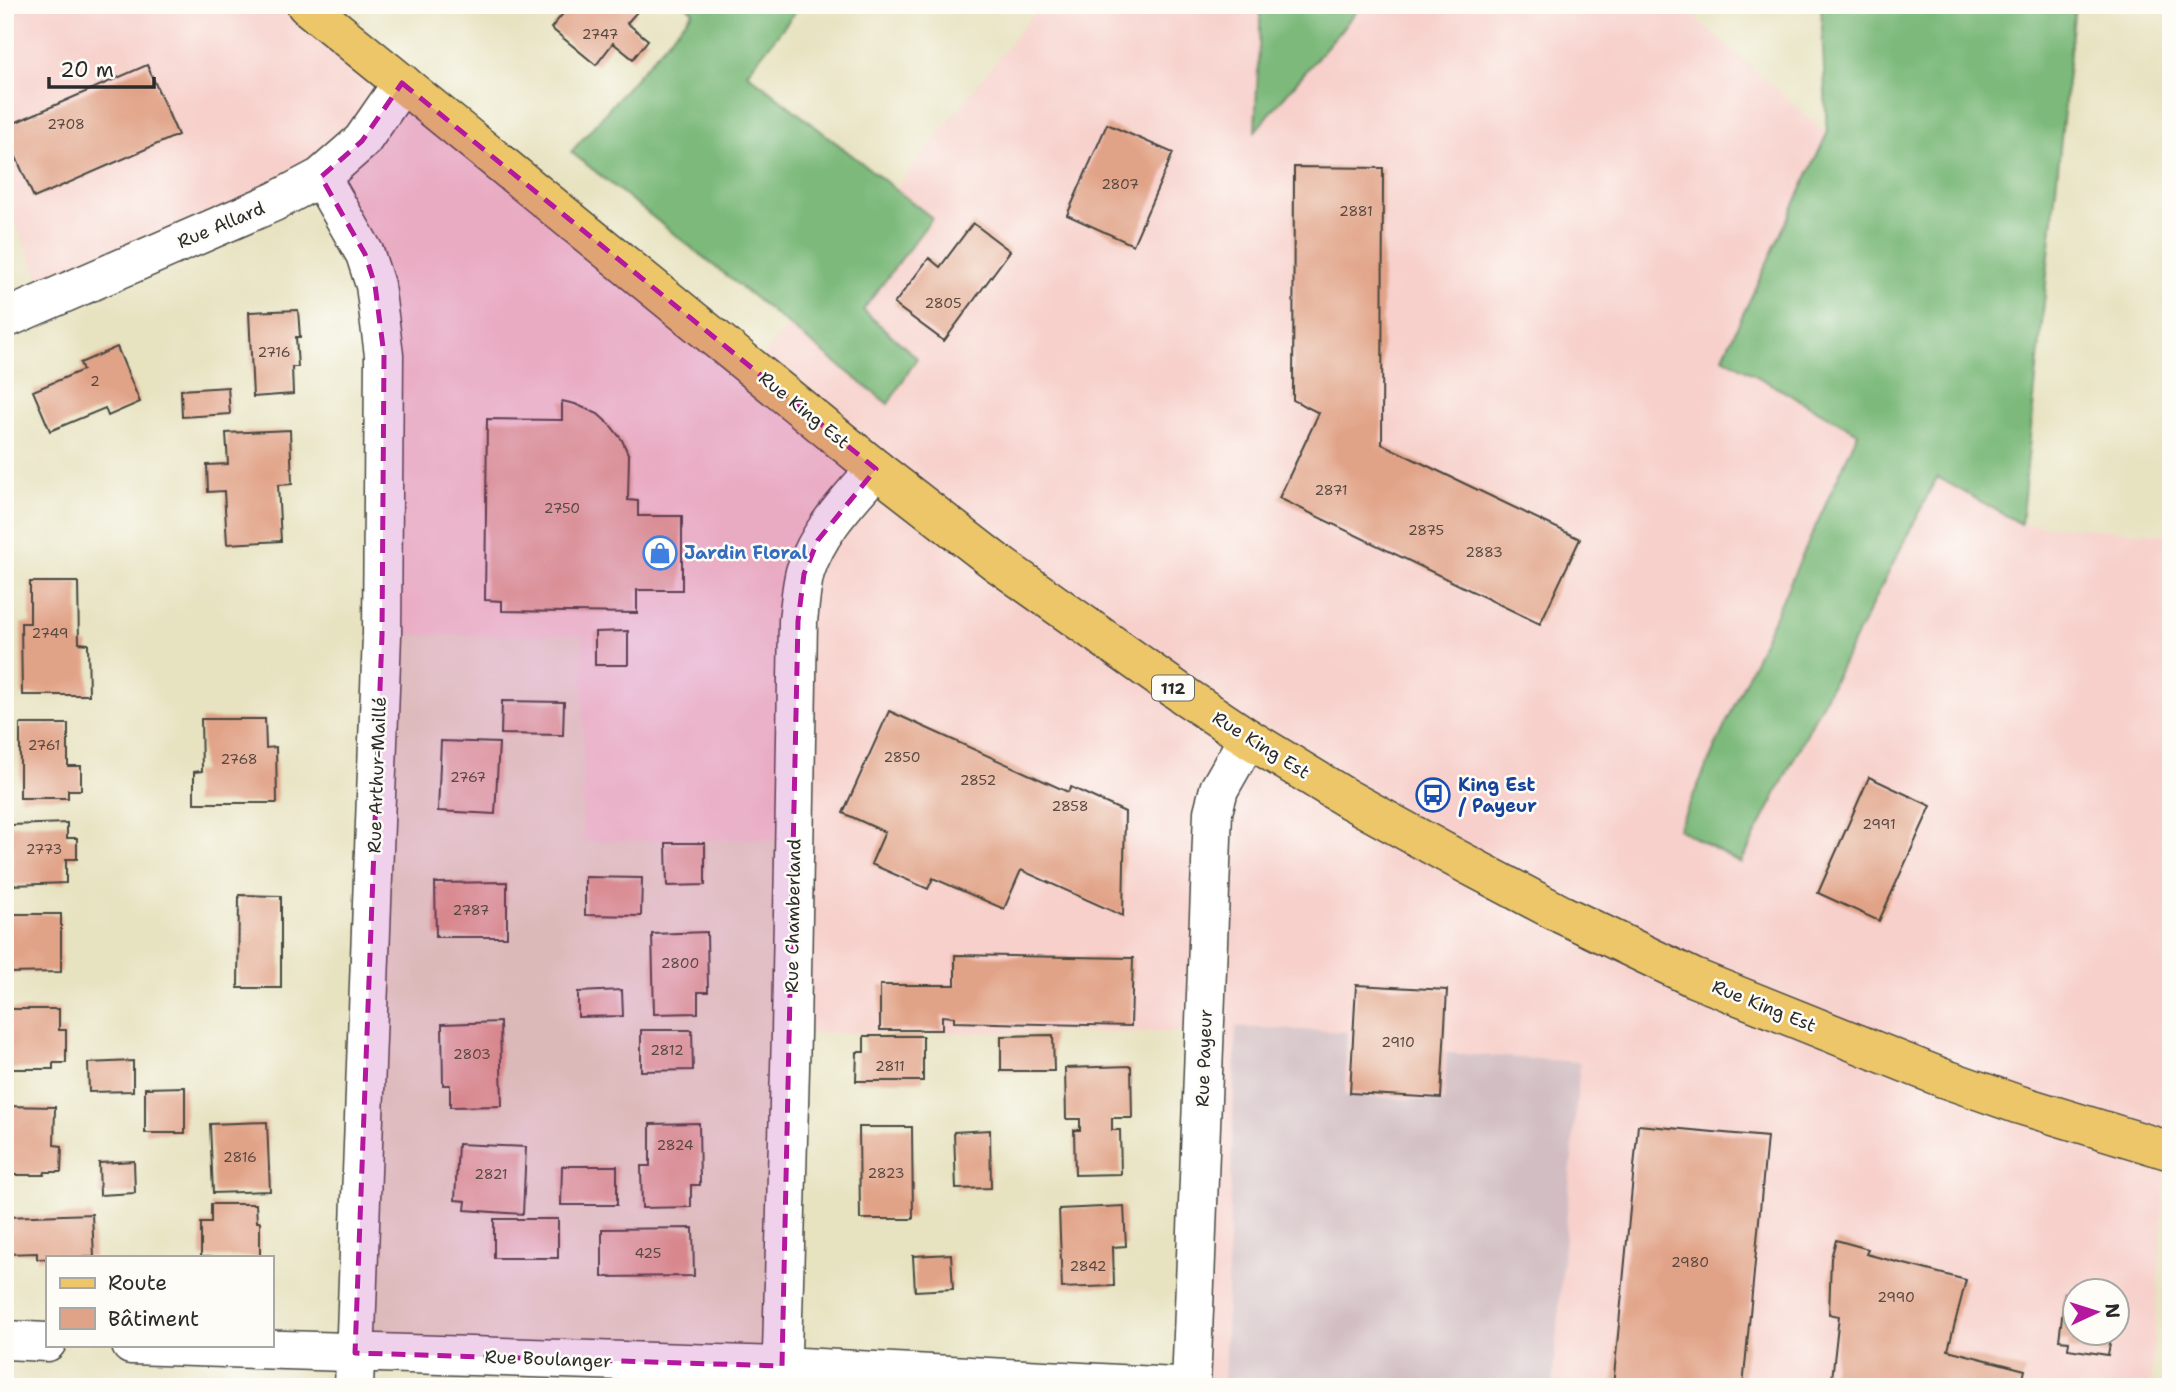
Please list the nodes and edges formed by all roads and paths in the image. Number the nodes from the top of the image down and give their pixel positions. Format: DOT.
graph roads {
  1 [pos="306,5"];
  2 [pos="402,83"];
  3 [pos="321,177"];
  4 [pos="5,319"];
  5 [pos="876,469"];
  6 [pos="1248,738"];
  7 [pos="2171,1151"];
  8 [pos="5,1340"];
  9 [pos="46,1342"];
  10 [pos="140,1346"];
  11 [pos="355,1370"];
  12 [pos="781,1376"];
  13 [pos="1175,1387"];
  14 [pos="1191,1387"];
  1 -- 2 [label="main road, Rue King Est / 112"];
  2 -- 3 [label="street, Rue Allard"];
  2 -- 5 [label="main road, Rue King Est / 112"];
  3 -- 4 [label="street, Rue Allard"];
  3 -- 11 [label="street, Rue Arthur-Maillé"];
  5 -- 6 [label="main road, Rue King Est / 112"];
  5 -- 12 [label="street, Rue Chamberland"];
  6 -- 7 [label="main road, Rue King Est / 112"];
  6 -- 14 [label="street, Rue Payeur"];
  8 -- 9 [label="street"];
  10 -- 11 [label="street, Rue Boulanger"];
  11 -- 12 [label="street, Rue Boulanger"];
  12 -- 13 [label="street, Rue Boulanger"];
}
